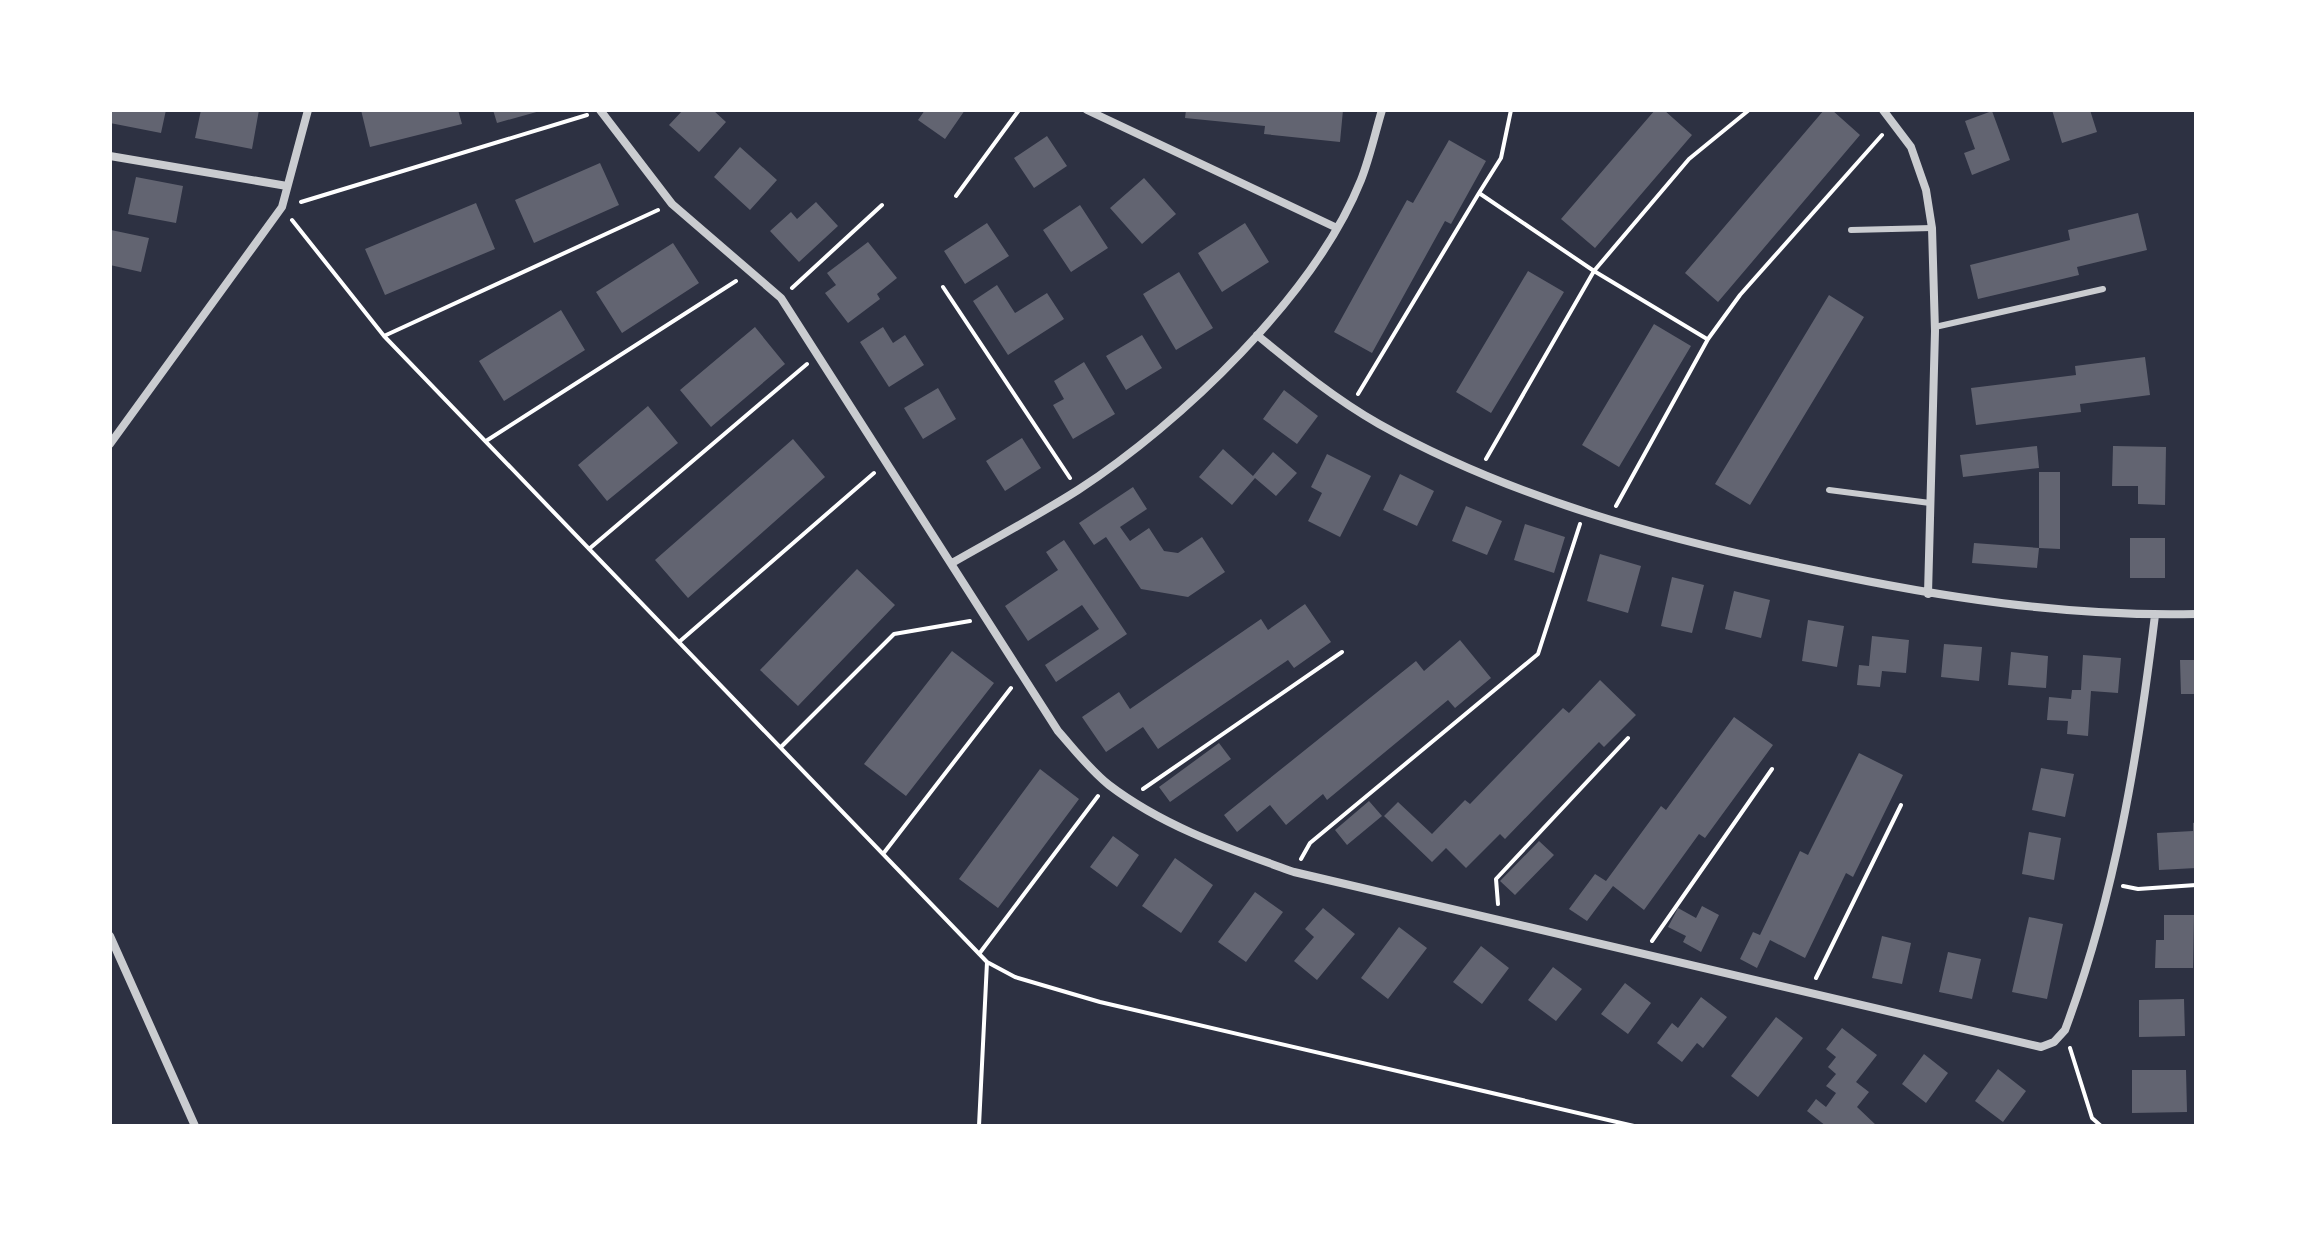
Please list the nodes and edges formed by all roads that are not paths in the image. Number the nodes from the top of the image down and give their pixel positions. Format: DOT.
graph roads {
  1 [pos="308,110"];
  2 [pos="600,110"];
  3 [pos="1087,110"];
  4 [pos="1382,110"];
  5 [pos="1883,110"];
  6 [pos="110,156"];
  7 [pos="287,186"];
  8 [pos="1337,228"];
  9 [pos="1932,228"];
  10 [pos="1851,230"];
  11 [pos="2103,289"];
  12 [pos="1935,327"];
  13 [pos="1257,335"];
  14 [pos="110,444"];
  15 [pos="1829,490"];
  16 [pos="1930,503"];
  17 [pos="952,563"];
  18 [pos="1928,594"];
  19 [pos="2196,614"];
  20 [pos="2155,615"];
  21 [pos="110,936"];
  22 [pos="195,1126"];
  1 -- 7 [label="street"];
  2 -- 17 [label="street"];
  3 -- 8 [label="street"];
  4 -- 8 [label="street"];
  5 -- 9 [label="street"];
  6 -- 7 [label="street"];
  7 -- 14 [label="street"];
  8 -- 13 [label="street"];
  9 -- 10 [label="lane"];
  9 -- 12 [label="street"];
  11 -- 12 [label="lane"];
  12 -- 16 [label="street"];
  13 -- 17 [label="street"];
  13 -- 18 [label="street"];
  15 -- 16 [label="lane"];
  16 -- 18 [label="street"];
  17 -- 20 [label="street"];
  18 -- 20 [label="street"];
  19 -- 20 [label="street"];
  21 -- 22 [label="street"];
}
